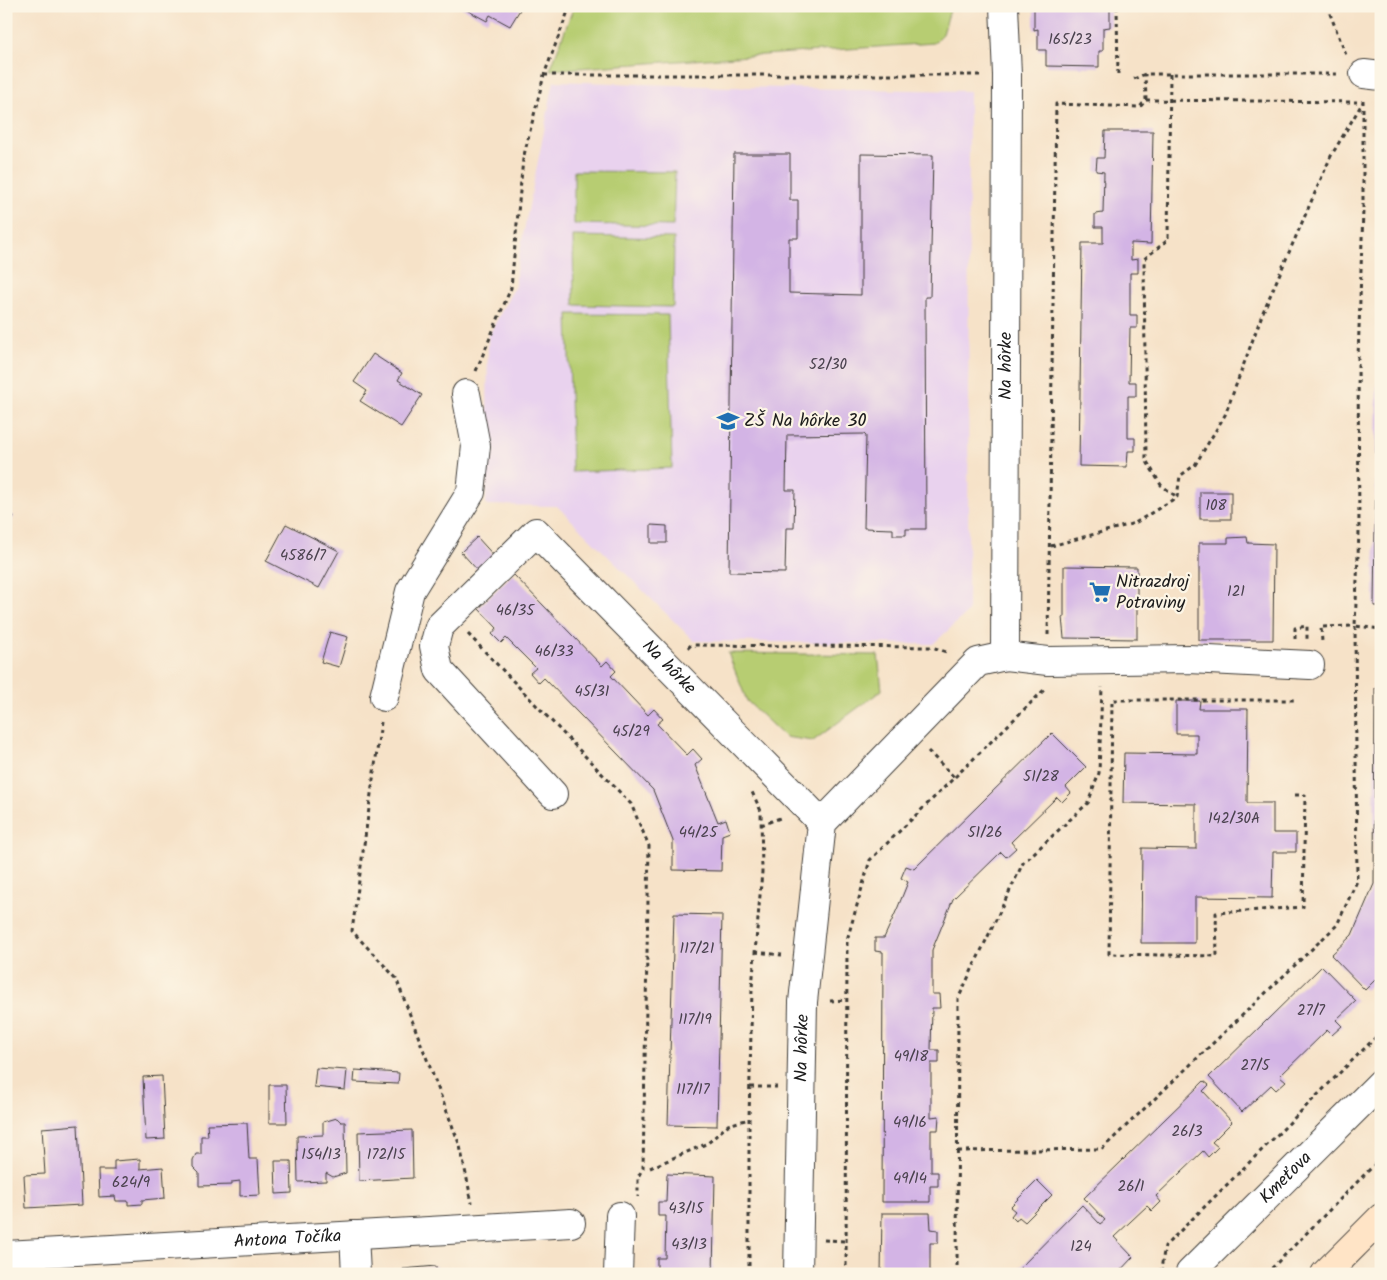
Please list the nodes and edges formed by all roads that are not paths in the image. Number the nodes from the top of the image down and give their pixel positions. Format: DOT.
graph roads {
  1 [pos="1004,6"];
  2 [pos="466,394"];
  3 [pos="398,638"];
  4 [pos="434,646"];
  5 [pos="1307,654"];
  6 [pos="1005,656"];
  7 [pos="384,697"];
  8 [pos="553,794"];
  9 [pos="822,823"];
  10 [pos="1381,1083"];
  11 [pos="629,1210"];
  12 [pos="1381,1218"];
  13 [pos="571,1223"];
  14 [pos="354,1235"];
  15 [pos="6,1255"];
  16 [pos="1178,1273"];
  17 [pos="356,1274"];
  18 [pos="618,1274"];
  19 [pos="798,1274"];
  20 [pos="1326,1274"];
  1 -- 6 [label="street, Na hôrke"];
  2 -- 3 [label="street"];
  3 -- 4 [label="street"];
  3 -- 7 [label="street"];
  4 -- 8 [label="street"];
  4 -- 9 [label="street, Na hôrke"];
  5 -- 6 [label="street"];
  6 -- 9 [label="street"];
  9 -- 19 [label="street, Na hôrke"];
  10 -- 16 [label="street, Kmeťova"];
  11 -- 18 [label="street"];
  12 -- 20 [label="street"];
  13 -- 14 [label="street, Antona Točíka"];
  14 -- 15 [label="street, Antona Točíka"];
  14 -- 17 [label="street"];
}
